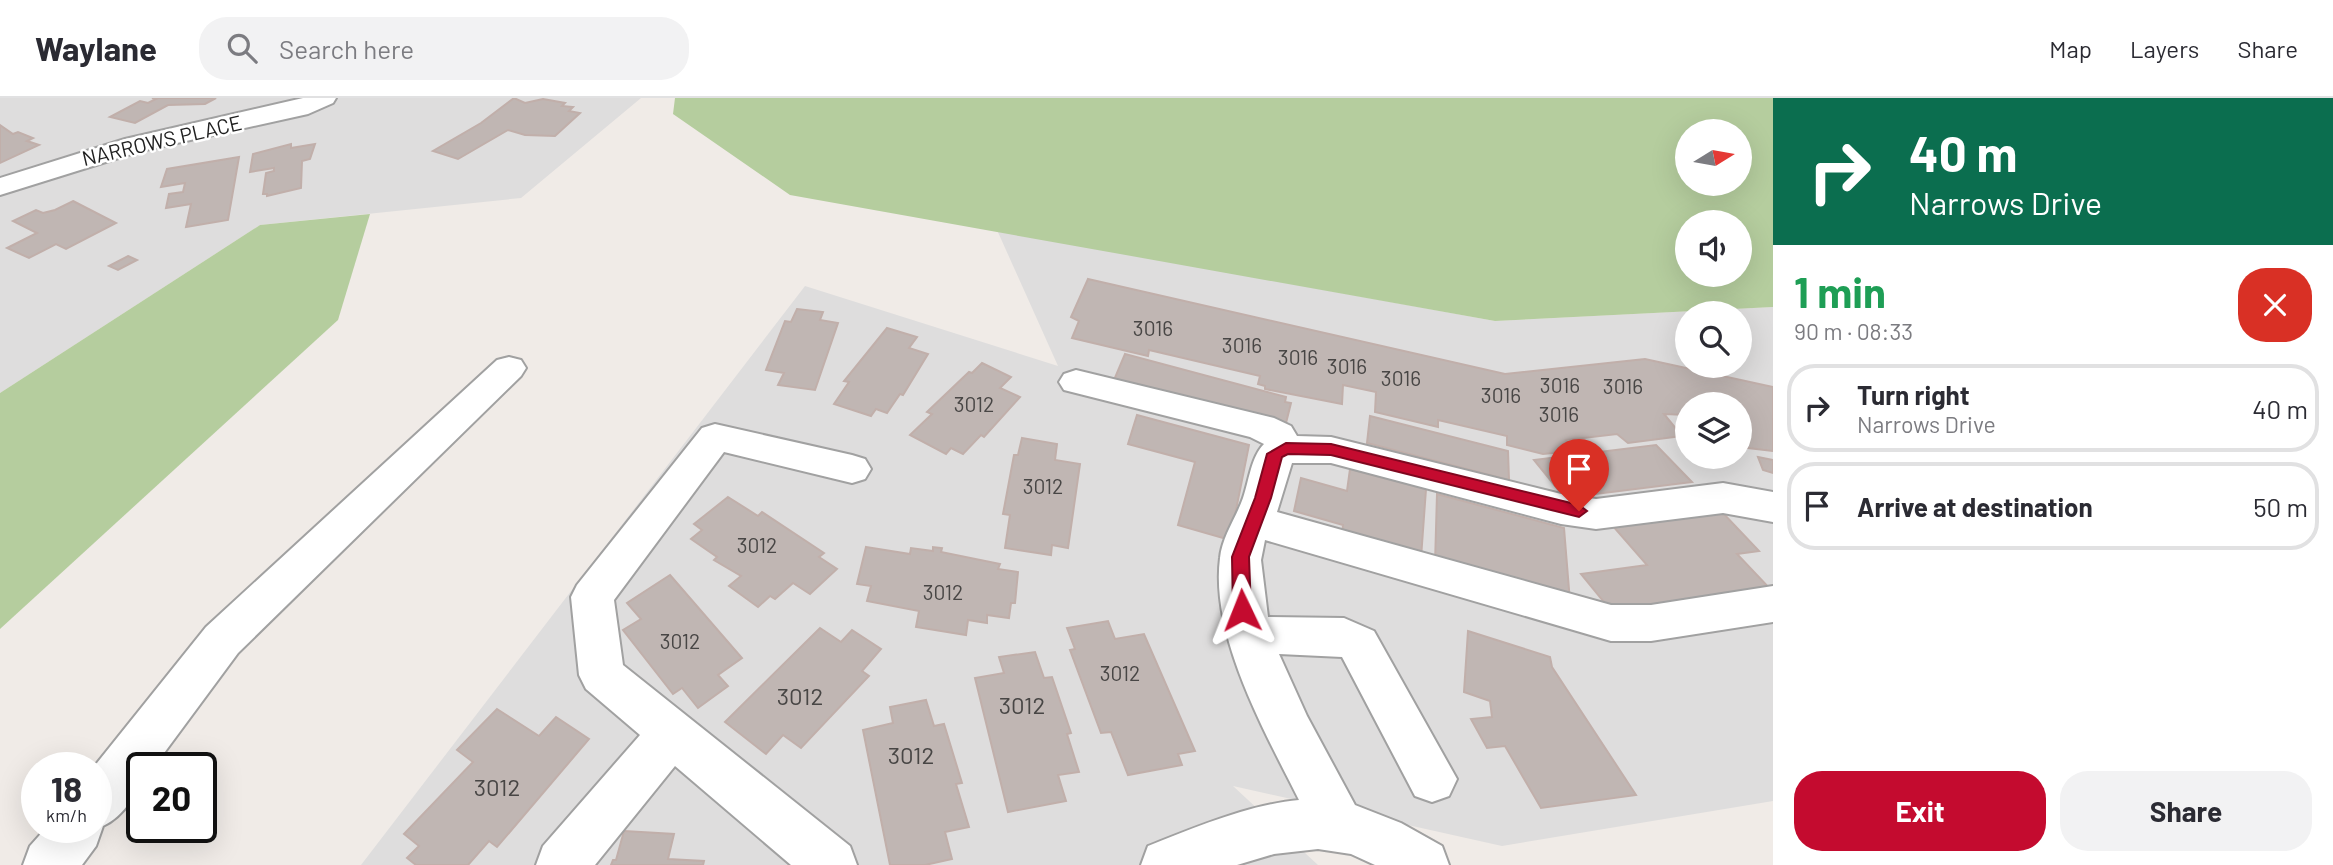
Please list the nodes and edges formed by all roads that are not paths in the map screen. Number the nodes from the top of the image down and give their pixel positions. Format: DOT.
graph roads {
  1 [pos="324,98"];
  2 [pos="0,187"];
  3 [pos="509,368"];
  4 [pos="1076,383"];
  5 [pos="1286,449"];
  6 [pos="852,469"];
  7 [pos="1773,506"];
  8 [pos="1254,521"];
  9 [pos="1773,604"];
  10 [pos="1250,635"];
  11 [pos="672,733"];
  12 [pos="1432,779"];
  13 [pos="112,783"];
  14 [pos="1339,826"];
  15 [pos="66,843"];
  16 [pos="49,865"];
  17 [pos="562,865"];
  18 [pos="831,865"];
  19 [pos="1167,865"];
  20 [pos="1423,865"];
  1 -- 2 [label="street, NARROWS PLACE"];
  3 -- 13 [label="street"];
  4 -- 5 [label="street"];
  5 -- 7 [label="street"];
  5 -- 8 [label="street"];
  6 -- 11 [label="street"];
  8 -- 9 [label="street"];
  8 -- 10 [label="street"];
  10 -- 12 [label="street"];
  10 -- 14 [label="street"];
  11 -- 17 [label="street"];
  11 -- 18 [label="street"];
  14 -- 19 [label="street"];
  14 -- 20 [label="street"];
  15 -- 16 [label="street"];
}
